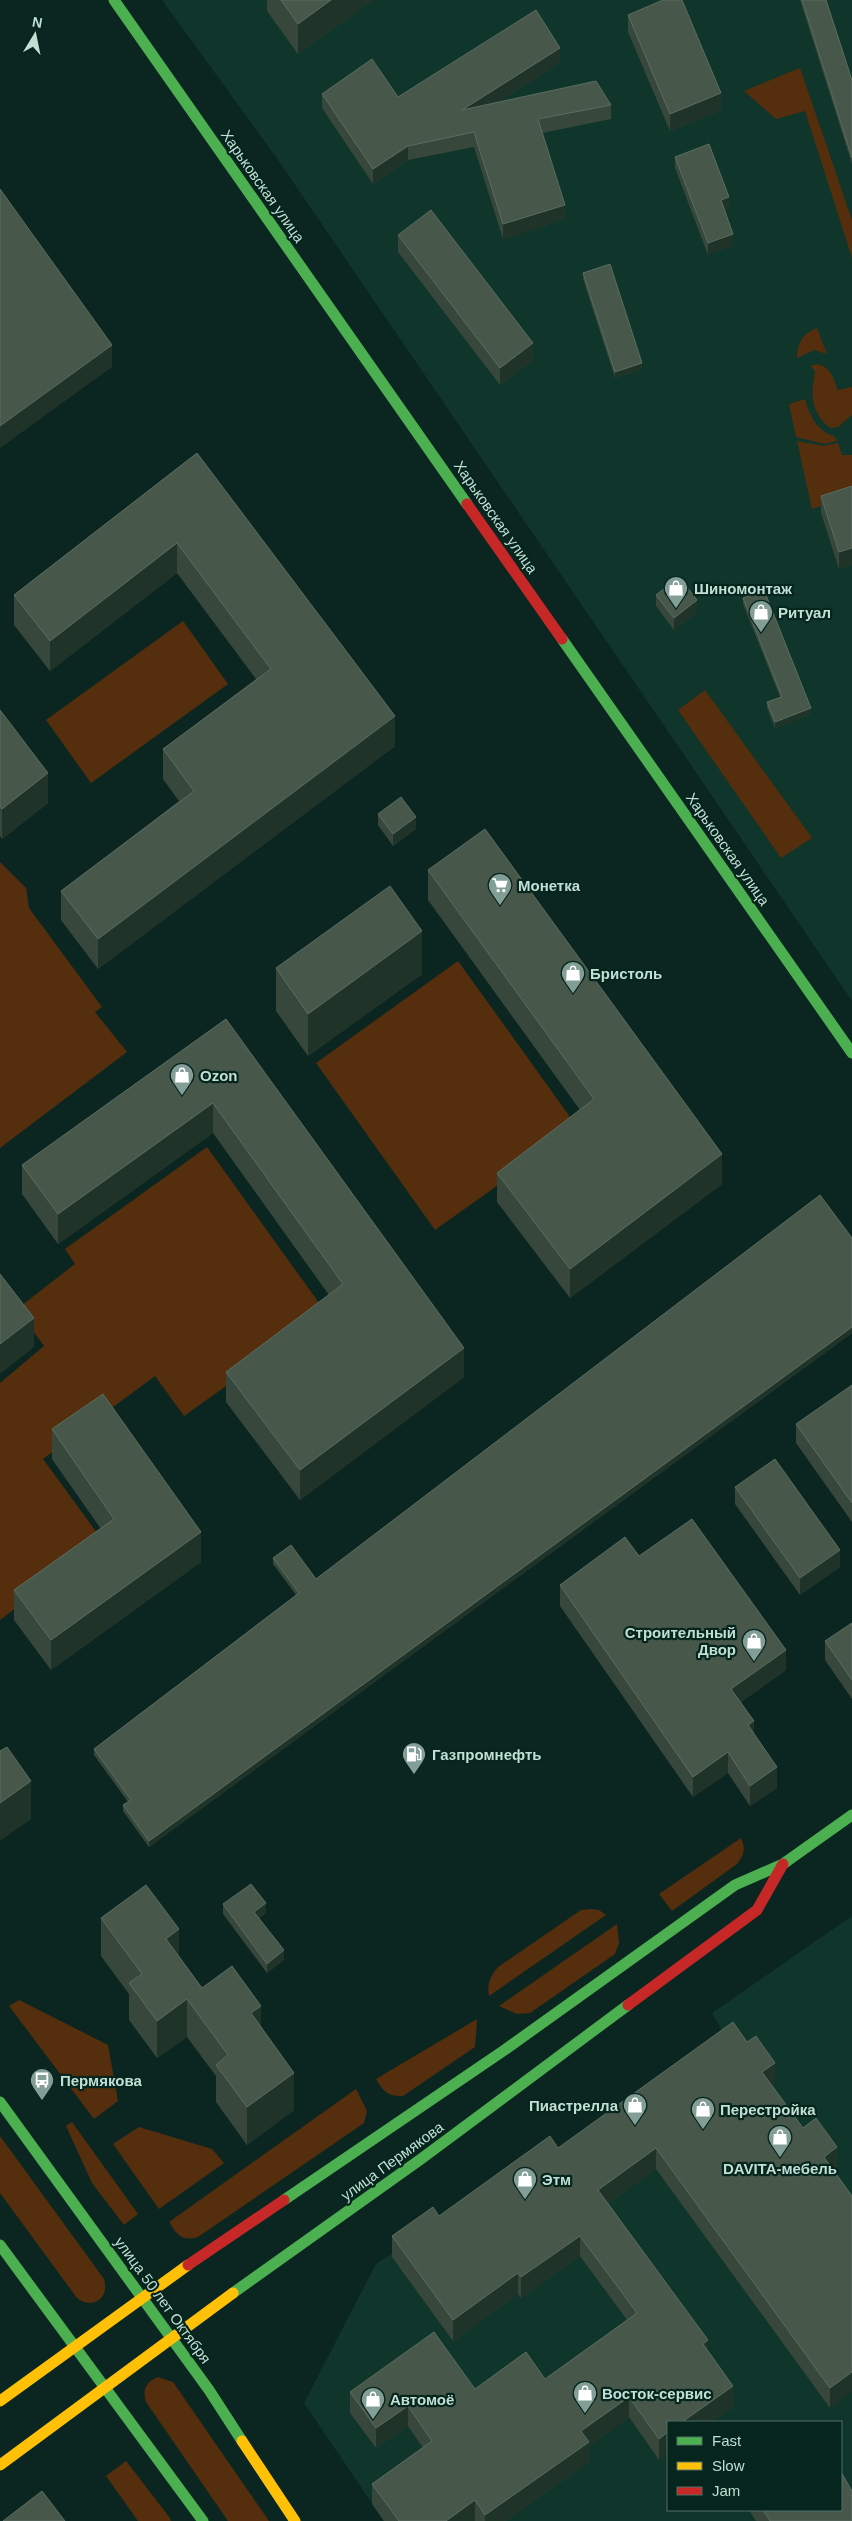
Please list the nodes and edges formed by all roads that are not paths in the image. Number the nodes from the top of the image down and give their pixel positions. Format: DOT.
graph roads {
  1 [pos="114,0"];
  2 [pos="852,1053"];
  3 [pos="852,1815"];
  4 [pos="783,1864"];
  5 [pos="0,2102"];
  6 [pos="0,2245"];
  7 [pos="142,2297"];
  8 [pos="172,2338"];
  9 [pos="75,2346"];
  10 [pos="106,2387"];
  11 [pos="0,2401"];
  12 [pos="0,2465"];
  13 [pos="203,2521"];
  14 [pos="295,2521"];
  1 -- 2 [label="street, Харьковская улица"];
  3 -- 4 [label="street, улица Пермякова"];
  4 -- 7 [label="street, улица Пермякова"];
  4 -- 8 [label="street, улица Пермякова"];
  5 -- 7 [label="street, улица 50 лет Октября"];
  6 -- 9 [label="street"];
  7 -- 8 [label="street, улица 50 лет Октября"];
  7 -- 9 [label="street, улица Пермякова"];
  8 -- 10 [label="street, улица Пермякова"];
  8 -- 14 [label="street, улица 50 лет Октября"];
  9 -- 10 [label="street"];
  9 -- 11 [label="street, улица Пермякова"];
  10 -- 12 [label="street, улица Пермякова"];
  10 -- 13 [label="street"];
}
